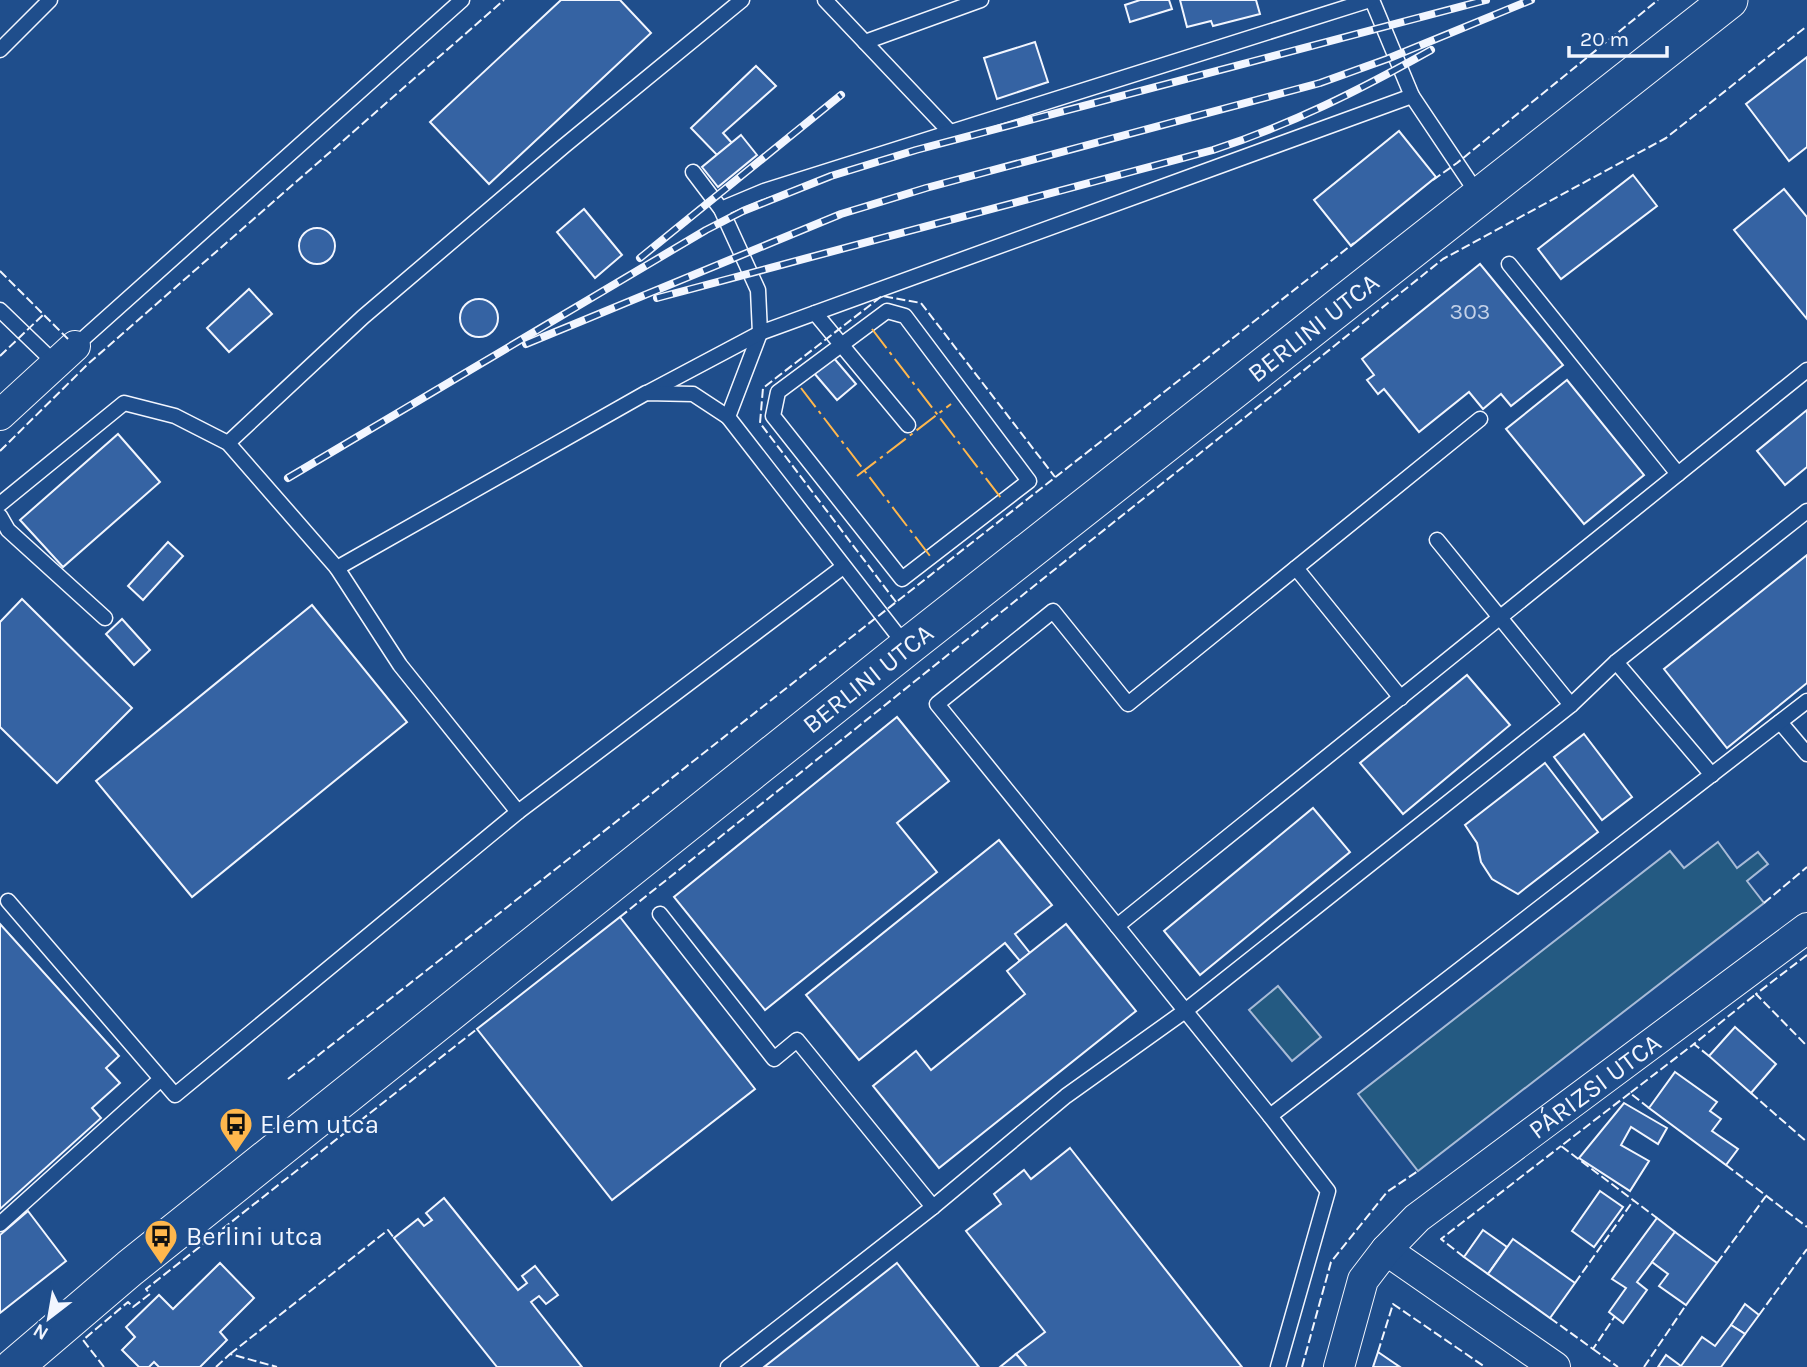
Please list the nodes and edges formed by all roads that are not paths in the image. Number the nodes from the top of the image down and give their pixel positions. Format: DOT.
graph roads {
  1 [pos="50,0"];
  2 [pos="462,0"];
  3 [pos="742,0"];
  4 [pos="825,0"];
  5 [pos="981,0"];
  6 [pos="1371,0"];
  7 [pos="1729,0"];
  8 [pos="865,42"];
  9 [pos="0,50"];
  10 [pos="1412,96"];
  11 [pos="951,133"];
  12 [pos="693,172"];
  13 [pos="1480,197"];
  14 [pos="721,209"];
  15 [pos="1509,264"];
  16 [pos="0,310"];
  17 [pos="816,313"];
  18 [pos="760,333"];
  19 [pos="843,344"];
  20 [pos="65,355"];
  21 [pos="1807,370"];
  22 [pos="646,393"];
  23 [pos="0,415"];
  24 [pos="728,417"];
  25 [pos="1480,419"];
  26 [pos="908,425"];
  27 [pos="228,443"];
  28 [pos="1678,474"];
  29 [pos="0,504"];
  30 [pos="1807,511"];
  31 [pos="0,516"];
  32 [pos="4,534"];
  33 [pos="1437,540"];
  34 [pos="844,567"];
  35 [pos="337,568"];
  36 [pos="1296,568"];
  37 [pos="1500,617"];
  38 [pos="105,618"];
  39 [pos="907,647"];
  40 [pos="1616,662"];
  41 [pos="1401,698"];
  42 [pos="1807,701"];
  43 [pos="1571,705"];
  44 [pos="1780,722"];
  45 [pos="1807,754"];
  46 [pos="1712,775"];
  47 [pos="518,812"];
  48 [pos="8,901"];
  49 [pos="660,914"];
  50 [pos="1117,926"];
  51 [pos="1807,928"];
  52 [pos="1185,1011"];
  53 [pos="161,1079"];
  54 [pos="1270,1116"];
  55 [pos="933,1207"];
  56 [pos="0,1224"];
  57 [pos="1386,1250"];
  58 [pos="15,1367"];
  59 [pos="728,1367"];
  60 [pos="1278,1367"];
  61 [pos="1339,1367"];
  62 [pos="1555,1367"];
  1 -- 9 [label="lane"];
  2 -- 20 [label="lane"];
  3 -- 27 [label="lane"];
  4 -- 8 [label="lane"];
  5 -- 8 [label="lane"];
  6 -- 10 [label="lane"];
  6 -- 11 [label="lane"];
  7 -- 13 [label="street, BERLINI UTCA"];
  8 -- 11 [label="lane"];
  10 -- 13 [label="lane"];
  10 -- 17 [label="lane"];
  11 -- 14 [label="lane"];
  12 -- 14 [label="lane"];
  13 -- 39 [label="street, BERLINI UTCA"];
  14 -- 18 [label="lane"];
  15 -- 28 [label="lane"];
  16 -- 20 [label="lane"];
  17 -- 18 [label="lane"];
  17 -- 19 [label="lane"];
  18 -- 22 [label="lane"];
  18 -- 24 [label="lane"];
  19 -- 19 [label="lane"];
  19 -- 26 [label="lane"];
  20 -- 23 [label="street"];
  21 -- 28 [label="lane"];
  22 -- 24 [label="lane"];
  22 -- 35 [label="lane"];
  24 -- 34 [label="lane"];
  25 -- 36 [label="lane"];
  27 -- 29 [label="lane"];
  27 -- 35 [label="lane"];
  28 -- 37 [label="lane"];
  30 -- 40 [label="lane"];
  31 -- 32 [label="lane"];
  32 -- 38 [label="lane"];
  33 -- 37 [label="lane"];
  34 -- 39 [label="lane"];
  34 -- 47 [label="lane"];
  35 -- 47 [label="lane"];
  36 -- 41 [label="lane"];
  36 -- 50 [label="lane"];
  37 -- 41 [label="lane"];
  37 -- 43 [label="lane"];
  39 -- 58 [label="street, BERLINI UTCA"];
  40 -- 43 [label="lane"];
  40 -- 46 [label="lane"];
  41 -- 50 [label="lane"];
  42 -- 44 [label="lane"];
  43 -- 52 [label="lane"];
  44 -- 45 [label="lane"];
  44 -- 46 [label="lane"];
  46 -- 54 [label="lane"];
  47 -- 53 [label="lane"];
  48 -- 53 [label="lane"];
  49 -- 55 [label="lane"];
  50 -- 52 [label="lane"];
  51 -- 57 [label="street, PÁRIZSI UTCA"];
  52 -- 54 [label="lane"];
  52 -- 55 [label="lane"];
  53 -- 56 [label="lane"];
  54 -- 60 [label="lane"];
  55 -- 59 [label="lane"];
  57 -- 61 [label="street, PÁRIZSI UTCA"];
  57 -- 62 [label="street"];
}
